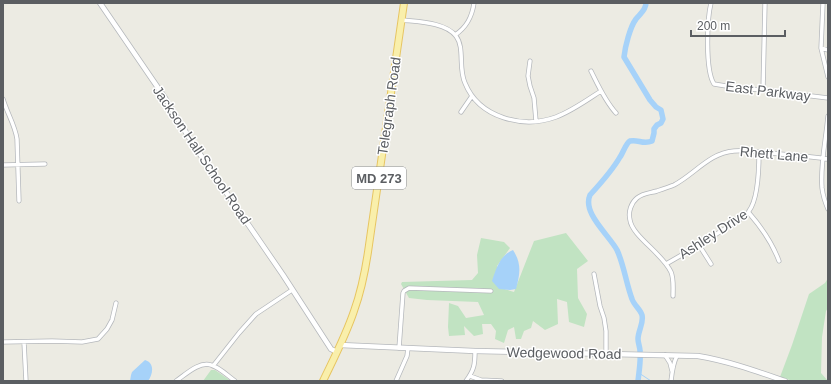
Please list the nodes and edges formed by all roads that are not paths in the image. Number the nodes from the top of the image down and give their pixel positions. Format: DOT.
graph roads {
  1 [pos="100,3"];
  2 [pos="404,3"];
  3 [pos="474,3"];
  4 [pos="711,3"];
  5 [pos="766,3"];
  6 [pos="823,3"];
  7 [pos="401,20"];
  8 [pos="455,36"];
  9 [pos="821,48"];
  10 [pos="828,50"];
  11 [pos="530,61"];
  12 [pos="591,71"];
  13 [pos="828,77"];
  14 [pos="763,90"];
  15 [pos="601,91"];
  16 [pos="472,96"];
  17 [pos="828,98"];
  18 [pos="3,99"];
  19 [pos="461,112"];
  20 [pos="616,113"];
  21 [pos="828,116"];
  22 [pos="536,121"];
  23 [pos="759,152"];
  24 [pos="823,158"];
  25 [pos="828,158"];
  26 [pos="18,164"];
  27 [pos="45,164"];
  28 [pos="3,165"];
  29 [pos="19,201"];
  30 [pos="828,209"];
  31 [pos="749,213"];
  32 [pos="699,245"];
  33 [pos="779,261"];
  34 [pos="666,264"];
  35 [pos="711,264"];
  36 [pos="594,274"];
  37 [pos="292,290"];
  38 [pos="491,291"];
  39 [pos="673,296"];
  40 [pos="116,303"];
  41 [pos="3,342"];
  42 [pos="24,342"];
  43 [pos="340,345"];
  44 [pos="399,348"];
  45 [pos="408,348"];
  46 [pos="475,351"];
  47 [pos="337,352"];
  48 [pos="606,354"];
  49 [pos="665,355"];
  50 [pos="677,356"];
  51 [pos="213,366"];
  52 [pos="672,371"];
  53 [pos="470,376"];
  54 [pos="26,381"];
  55 [pos="176,381"];
  56 [pos="235,381"];
  57 [pos="323,381"];
  58 [pos="396,381"];
  59 [pos="466,381"];
  60 [pos="502,381"];
  61 [pos="672,381"];
  62 [pos="784,381"];
  1 -- 37 [label="street, Jackson Hall School Road"];
  2 -- 7 [label="main road, Telegraph Road / MD 273"];
  3 -- 8 [label="street"];
  4 -- 14 [label="street, East Parkway"];
  5 -- 14 [label="street"];
  6 -- 9 [label="street"];
  7 -- 8 [label="street"];
  7 -- 43 [label="main road, Telegraph Road / MD 273"];
  8 -- 16 [label="street"];
  9 -- 10 [label="street"];
  9 -- 13 [label="street"];
  11 -- 22 [label="street"];
  12 -- 15 [label="street"];
  14 -- 17 [label="street, East Parkway"];
  15 -- 20 [label="street"];
  15 -- 22 [label="street"];
  16 -- 19 [label="street"];
  16 -- 22 [label="street"];
  18 -- 26 [label="street"];
  21 -- 24 [label="street"];
  23 -- 24 [label="street, Rhett Lane"];
  23 -- 31 [label="street, Ashley Drive"];
  23 -- 34 [label="street, Rhett Lane"];
  24 -- 25 [label="street, Rhett Lane"];
  24 -- 30 [label="street"];
  26 -- 27 [label="street"];
  26 -- 28 [label="street"];
  26 -- 29 [label="street"];
  31 -- 32 [label="street, Ashley Drive"];
  31 -- 33 [label="street"];
  32 -- 34 [label="street, Ashley Drive"];
  32 -- 35 [label="street"];
  34 -- 39 [label="street, Rhett Lane"];
  36 -- 48 [label="street"];
  37 -- 47 [label="street, Jackson Hall School Road"];
  37 -- 51 [label="street"];
  38 -- 44 [label="street"];
  40 -- 42 [label="street"];
  41 -- 42 [label="street"];
  42 -- 54 [label="street"];
  43 -- 44 [label="street, Wedgewood Road"];
  43 -- 47 [label="main road, Telegraph Road"];
  44 -- 45 [label="street, Wedgewood Road"];
  45 -- 46 [label="street, Wedgewood Road"];
  45 -- 58 [label="street"];
  46 -- 48 [label="street, Wedgewood Road"];
  46 -- 53 [label="street"];
  47 -- 57 [label="main road, Telegraph Road"];
  48 -- 49 [label="street, Wedgewood Road"];
  49 -- 50 [label="street, Wedgewood Road"];
  49 -- 52 [label="street"];
  50 -- 52 [label="street"];
  50 -- 62 [label="street, Wedgewood Road"];
  51 -- 55 [label="street"];
  51 -- 56 [label="street"];
  52 -- 61 [label="street"];
  53 -- 59 [label="street"];
  53 -- 60 [label="street"];
}
